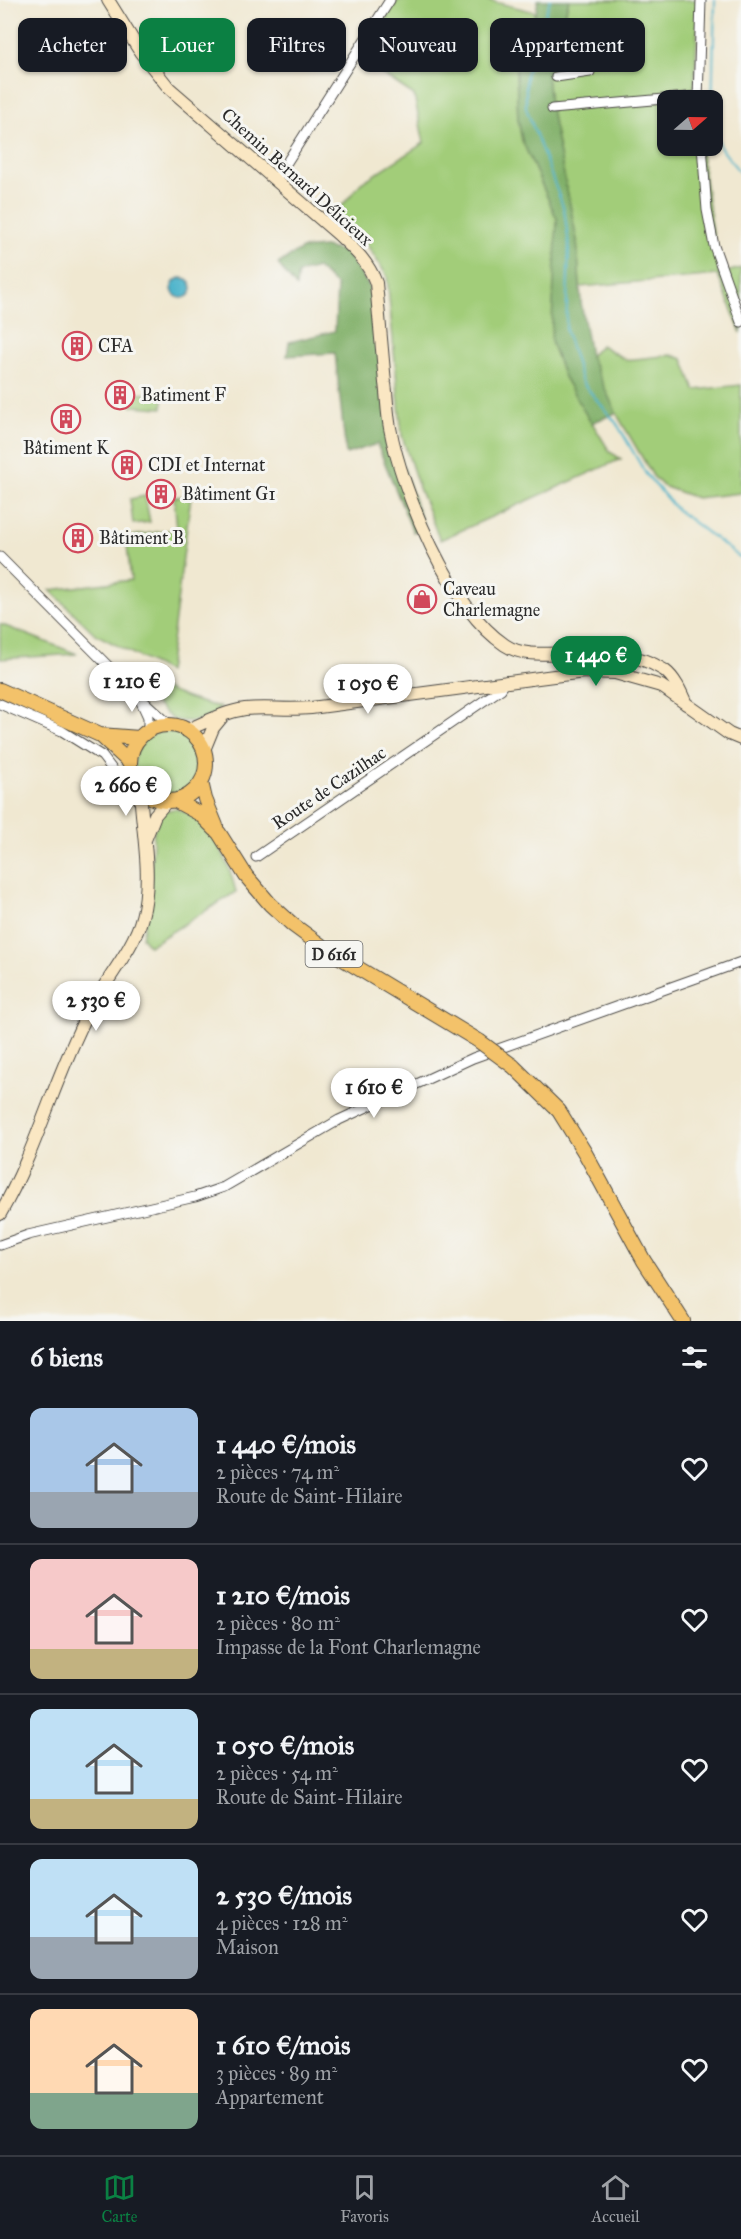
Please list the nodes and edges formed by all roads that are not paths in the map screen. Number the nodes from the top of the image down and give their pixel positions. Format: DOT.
graph roads {
  1 [pos="108,0"];
  2 [pos="390,0"];
  3 [pos="701,0"];
  4 [pos="590,72"];
  5 [pos="556,77"];
  6 [pos="698,90"];
  7 [pos="657,101"];
  8 [pos="552,109"];
  9 [pos="703,156"];
  10 [pos="275,181"];
  11 [pos="741,322"];
  12 [pos="0,557"];
  13 [pos="506,681"];
  14 [pos="0,690"];
  15 [pos="135,693"];
  16 [pos="0,704"];
  17 [pos="686,704"];
  18 [pos="225,714"];
  19 [pos="170,724"];
  20 [pos="187,730"];
  21 [pos="143,734"];
  22 [pos="100,735"];
  23 [pos="741,739"];
  24 [pos="204,750"];
  25 [pos="130,763"];
  26 [pos="201,782"];
  27 [pos="137,785"];
  28 [pos="172,801"];
  29 [pos="219,833"];
  30 [pos="144,841"];
  31 [pos="256,857"];
  32 [pos="741,962"];
  33 [pos="0,1214"];
  34 [pos="0,1245"];
  35 [pos="683,1321"];
  1 -- 10 [label="street, Chemin Bernard Délicieux"];
  2 -- 10 [label="street"];
  3 -- 6 [label="street"];
  4 -- 5 [label="street"];
  7 -- 8 [label="street"];
  9 -- 11 [label="street"];
  10 -- 17 [label="street, Chemin Bernard Délicieux"];
  12 -- 15 [label="street"];
  13 -- 17 [label="street"];
  13 -- 18 [label="street"];
  13 -- 31 [label="street, Route de Cazilhac"];
  14 -- 22 [label="main road"];
  15 -- 19 [label="street"];
  15 -- 21 [label="street"];
  16 -- 27 [label="street"];
  17 -- 23 [label="street"];
  18 -- 20 [label="street"];
  18 -- 24 [label="street"];
  19 -- 20 [label="main road"];
  19 -- 21 [label="main road"];
  20 -- 24 [label="main road"];
  21 -- 22 [label="main road"];
  21 -- 25 [label="main road"];
  22 -- 25 [label="main road"];
  24 -- 26 [label="main road"];
  25 -- 27 [label="main road"];
  26 -- 28 [label="main road"];
  26 -- 29 [label="main road, D 6161"];
  27 -- 28 [label="main road"];
  27 -- 30 [label="street"];
  28 -- 29 [label="main road, D 6161"];
  28 -- 30 [label="street"];
  29 -- 35 [label="main road, D 6161, bridge"];
  30 -- 33 [label="street"];
  32 -- 34 [label="street"];
}
